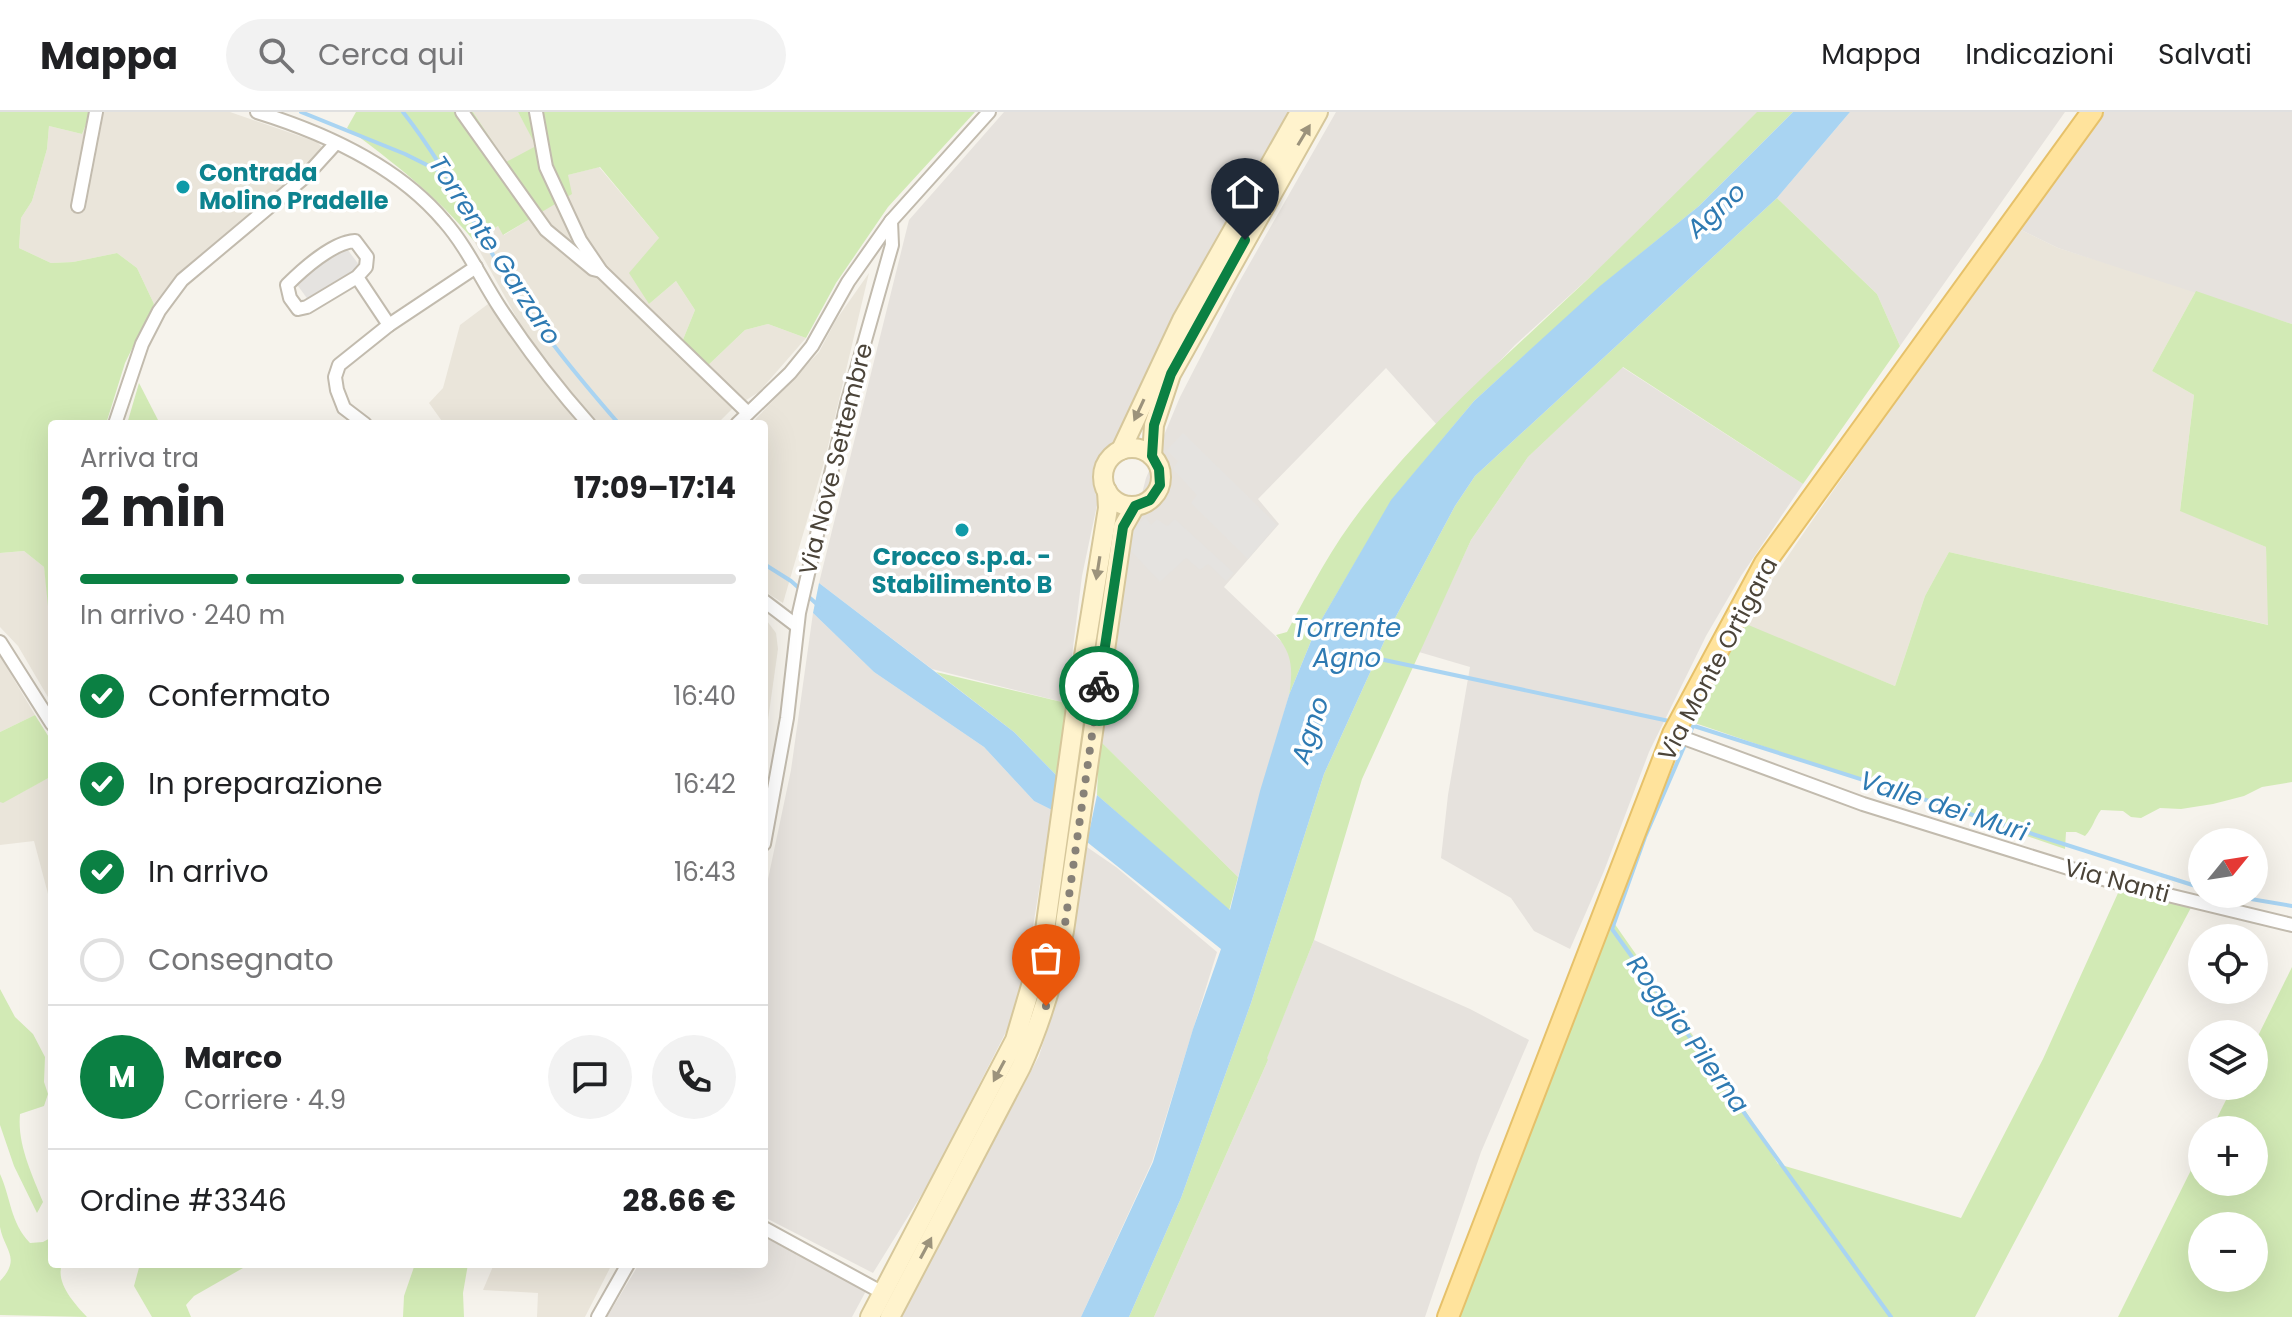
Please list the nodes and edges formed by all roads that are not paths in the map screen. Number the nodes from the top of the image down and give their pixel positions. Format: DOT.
graph roads {
  1 [pos="96,112"];
  2 [pos="257,112"];
  3 [pos="462,112"];
  4 [pos="536,112"];
  5 [pos="989,112"];
  6 [pos="1300,112"];
  7 [pos="1318,112"];
  8 [pos="2092,112"];
  9 [pos="336,143"];
  10 [pos="78,206"];
  11 [pos="891,221"];
  12 [pos="476,267"];
  13 [pos="601,271"];
  14 [pos="357,277"];
  15 [pos="389,325"];
  16 [pos="748,413"];
  17 [pos="116,420"];
  18 [pos="360,420"];
  19 [pos="585,420"];
  20 [pos="741,420"];
  21 [pos="1121,450"];
  22 [pos="1152,456"];
  23 [pos="1107,491"];
  24 [pos="1135,506"];
  25 [pos="768,603"];
  26 [pos="798,620"];
  27 [pos="0,642"];
  28 [pos="48,718"];
  29 [pos="1673,734"];
  30 [pos="768,823"];
  31 [pos="2292,925"];
  32 [pos="768,1230"];
  33 [pos="626,1268"];
  34 [pos="883,1293"];
  35 [pos="598,1317"];
  36 [pos="870,1317"];
  37 [pos="890,1317"];
  38 [pos="1448,1317"];
  1 -- 10 [label="street"];
  2 -- 9 [label="street"];
  3 -- 13 [label="street"];
  4 -- 13 [label="street"];
  5 -- 11 [label="street"];
  6 -- 21 [label="main road, one-way"];
  22 -- 7 [label="main road, one-way"];
  8 -- 29 [label="main road, Via Monte Ortigara"];
  9 -- 12 [label="street"];
  9 -- 17 [label="street"];
  11 -- 16 [label="street"];
  11 -- 26 [label="street, Via Nove Settembre"];
  12 -- 15 [label="street"];
  12 -- 19 [label="street"];
  13 -- 16 [label="street"];
  14 -- 14 [label="street"];
  14 -- 15 [label="street"];
  15 -- 18 [label="street"];
  16 -- 20 [label="street"];
  21 -- 22 [label="main road"];
  21 -- 23 [label="main road"];
  22 -- 24 [label="main road"];
  23 -- 24 [label="main road"];
  23 -- 34 [label="main road, one-way"];
  37 -- 24 [label="main road, one-way"];
  25 -- 26 [label="street"];
  26 -- 30 [label="street, Via Nove Settembre"];
  27 -- 28 [label="street"];
  29 -- 31 [label="street, Via Nanti"];
  29 -- 38 [label="main road, Via Monte Ortigara"];
  32 -- 34 [label="street"];
  33 -- 35 [label="street"];
  34 -- 36 [label="main road"];
}
